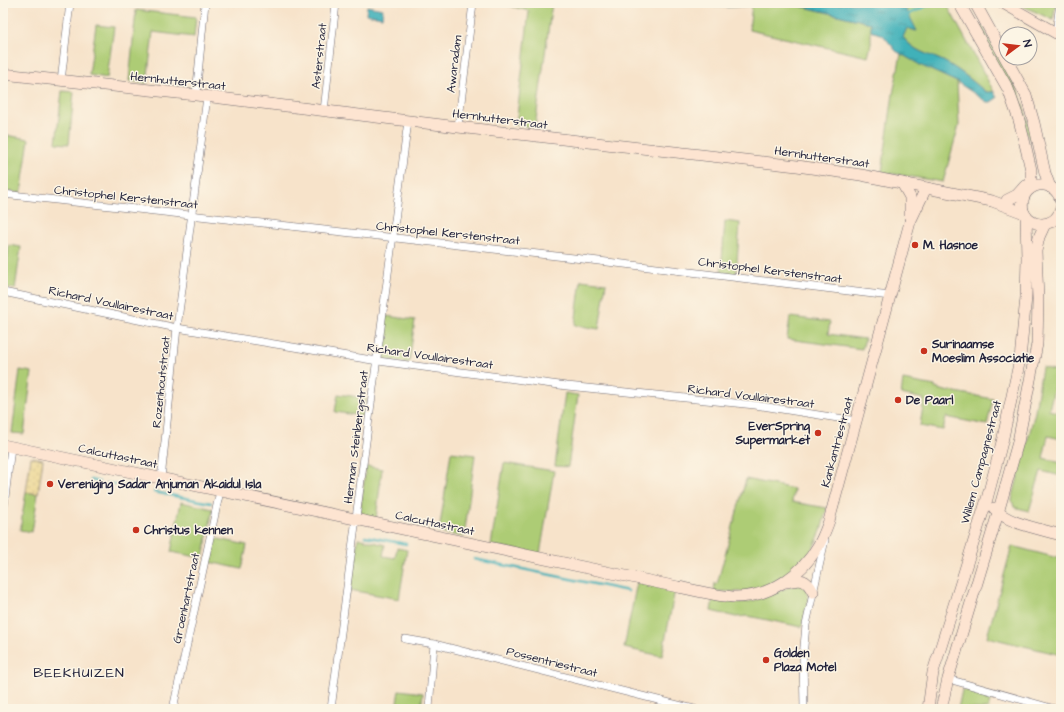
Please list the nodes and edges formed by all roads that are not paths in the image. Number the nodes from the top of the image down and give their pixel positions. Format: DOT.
graph roads {
  1 [pos="70,3"];
  2 [pos="204,3"];
  3 [pos="336,3"];
  4 [pos="473,3"];
  5 [pos="958,3"];
  6 [pos="975,3"];
  7 [pos="1003,3"];
  8 [pos="1060,3"];
  9 [pos="1058,34"];
  10 [pos="3,74"];
  11 [pos="61,81"];
  12 [pos="201,96"];
  13 [pos="324,111"];
  14 [pos="408,121"];
  15 [pos="458,127"];
  16 [pos="1031,170"];
  17 [pos="902,183"];
  18 [pos="1050,187"];
  19 [pos="926,188"];
  20 [pos="1031,188"];
  21 [pos="3,194"];
  22 [pos="1024,197"];
  23 [pos="1007,200"];
  24 [pos="992,201"];
  25 [pos="1061,201"];
  26 [pos="1061,208"];
  27 [pos="191,215"];
  28 [pos="1025,215"];
  29 [pos="910,222"];
  30 [pos="1052,223"];
  31 [pos="394,239"];
  32 [pos="3,292"];
  33 [pos="890,296"];
  34 [pos="178,328"];
  35 [pos="378,361"];
  36 [pos="856,422"];
  37 [pos="7,446"];
  38 [pos="161,478"];
  39 [pos="220,491"];
  40 [pos="986,500"];
  41 [pos="998,513"];
  42 [pos="3,515"];
  43 [pos="357,520"];
  44 [pos="829,521"];
  45 [pos="1061,534"];
  46 [pos="784,582"];
  47 [pos="813,592"];
  48 [pos="405,639"];
  49 [pos="434,644"];
  50 [pos="948,679"];
  51 [pos="684,708"];
  52 [pos="173,709"];
  53 [pos="331,709"];
  54 [pos="429,709"];
  55 [pos="694,709"];
  56 [pos="804,709"];
  57 [pos="928,709"];
  58 [pos="942,709"];
  59 [pos="1055,709"];
  1 -- 11 [label="street"];
  2 -- 12 [label="street, Rozenhoutstraat"];
  3 -- 13 [label="street, Asterstraat"];
  4 -- 15 [label="street, Awaradam"];
  5 -- 16 [label="street"];
  6 -- 18 [label="street"];
  7 -- 9 [label="street"];
  8 -- 9 [label="street"];
  10 -- 11 [label="street, Hernhutterstraat"];
  11 -- 12 [label="street, Hernhutterstraat"];
  12 -- 13 [label="street, Hernhutterstraat"];
  12 -- 27 [label="street, Rozenhoutstraat"];
  13 -- 14 [label="street, Hernhutterstraat"];
  14 -- 15 [label="street, Hernhutterstraat"];
  14 -- 31 [label="street, Herman Steinbergstraat"];
  15 -- 17 [label="street, Hernhutterstraat"];
  16 -- 20 [label="street"];
  16 -- 23 [label="street"];
  17 -- 19 [label="street, Hernhutterstraat"];
  17 -- 29 [label="street"];
  18 -- 20 [label="street"];
  18 -- 25 [label="street"];
  19 -- 24 [label="street, Hernhutterstraat"];
  19 -- 29 [label="street, Kankantriestraat"];
  20 -- 22 [label="street"];
  21 -- 27 [label="street, Christophel Kerstenstraat"];
  22 -- 23 [label="street, Hernhutterstraat"];
  22 -- 28 [label="street, Willem Campagnestraat"];
  23 -- 24 [label="street, Hernhutterstraat"];
  24 -- 28 [label="street, Hernhutterstraat"];
  26 -- 30 [label="street"];
  27 -- 31 [label="street, Christophel Kerstenstraat"];
  27 -- 34 [label="street, Rozenhoutstraat"];
  28 -- 30 [label="street, Hernhutterstraat"];
  28 -- 40 [label="street, Willem Campagnestraat"];
  29 -- 33 [label="street, Kankantriestraat"];
  30 -- 41 [label="street"];
  31 -- 33 [label="street, Christophel Kerstenstraat"];
  31 -- 35 [label="street, Herman Steinbergstraat"];
  32 -- 34 [label="street, Richard Voullairestraat"];
  33 -- 36 [label="street, Kankantriestraat"];
  34 -- 35 [label="street, Richard Voullairestraat"];
  34 -- 38 [label="street, Rozenhoutstraat"];
  35 -- 36 [label="street, Richard Voullairestraat"];
  35 -- 43 [label="street, Herman Steinbergstraat"];
  36 -- 44 [label="street, Kankantriestraat"];
  37 -- 38 [label="street, Calcuttastraat"];
  37 -- 42 [label="street"];
  38 -- 39 [label="street, Calcuttastraat"];
  39 -- 43 [label="street, Calcuttastraat"];
  39 -- 52 [label="street, Groenhartstraat"];
  40 -- 41 [label="street"];
  40 -- 57 [label="street, Willem Campagnestraat"];
  41 -- 45 [label="street"];
  41 -- 50 [label="street"];
  43 -- 46 [label="street, Calcuttastraat"];
  43 -- 53 [label="street, Herman Steinbergstraat"];
  44 -- 46 [label="street, Calcuttastraat"];
  44 -- 47 [label="street, Kankantriestraat"];
  46 -- 47 [label="street"];
  47 -- 56 [label="street, Kankantriestraat"];
  48 -- 49 [label="street, Possentriestraat"];
  49 -- 51 [label="street, Possentriestraat"];
  49 -- 54 [label="street"];
  50 -- 58 [label="street"];
  50 -- 59 [label="street"];
  51 -- 55 [label="street, Possentriestraat"];
}
